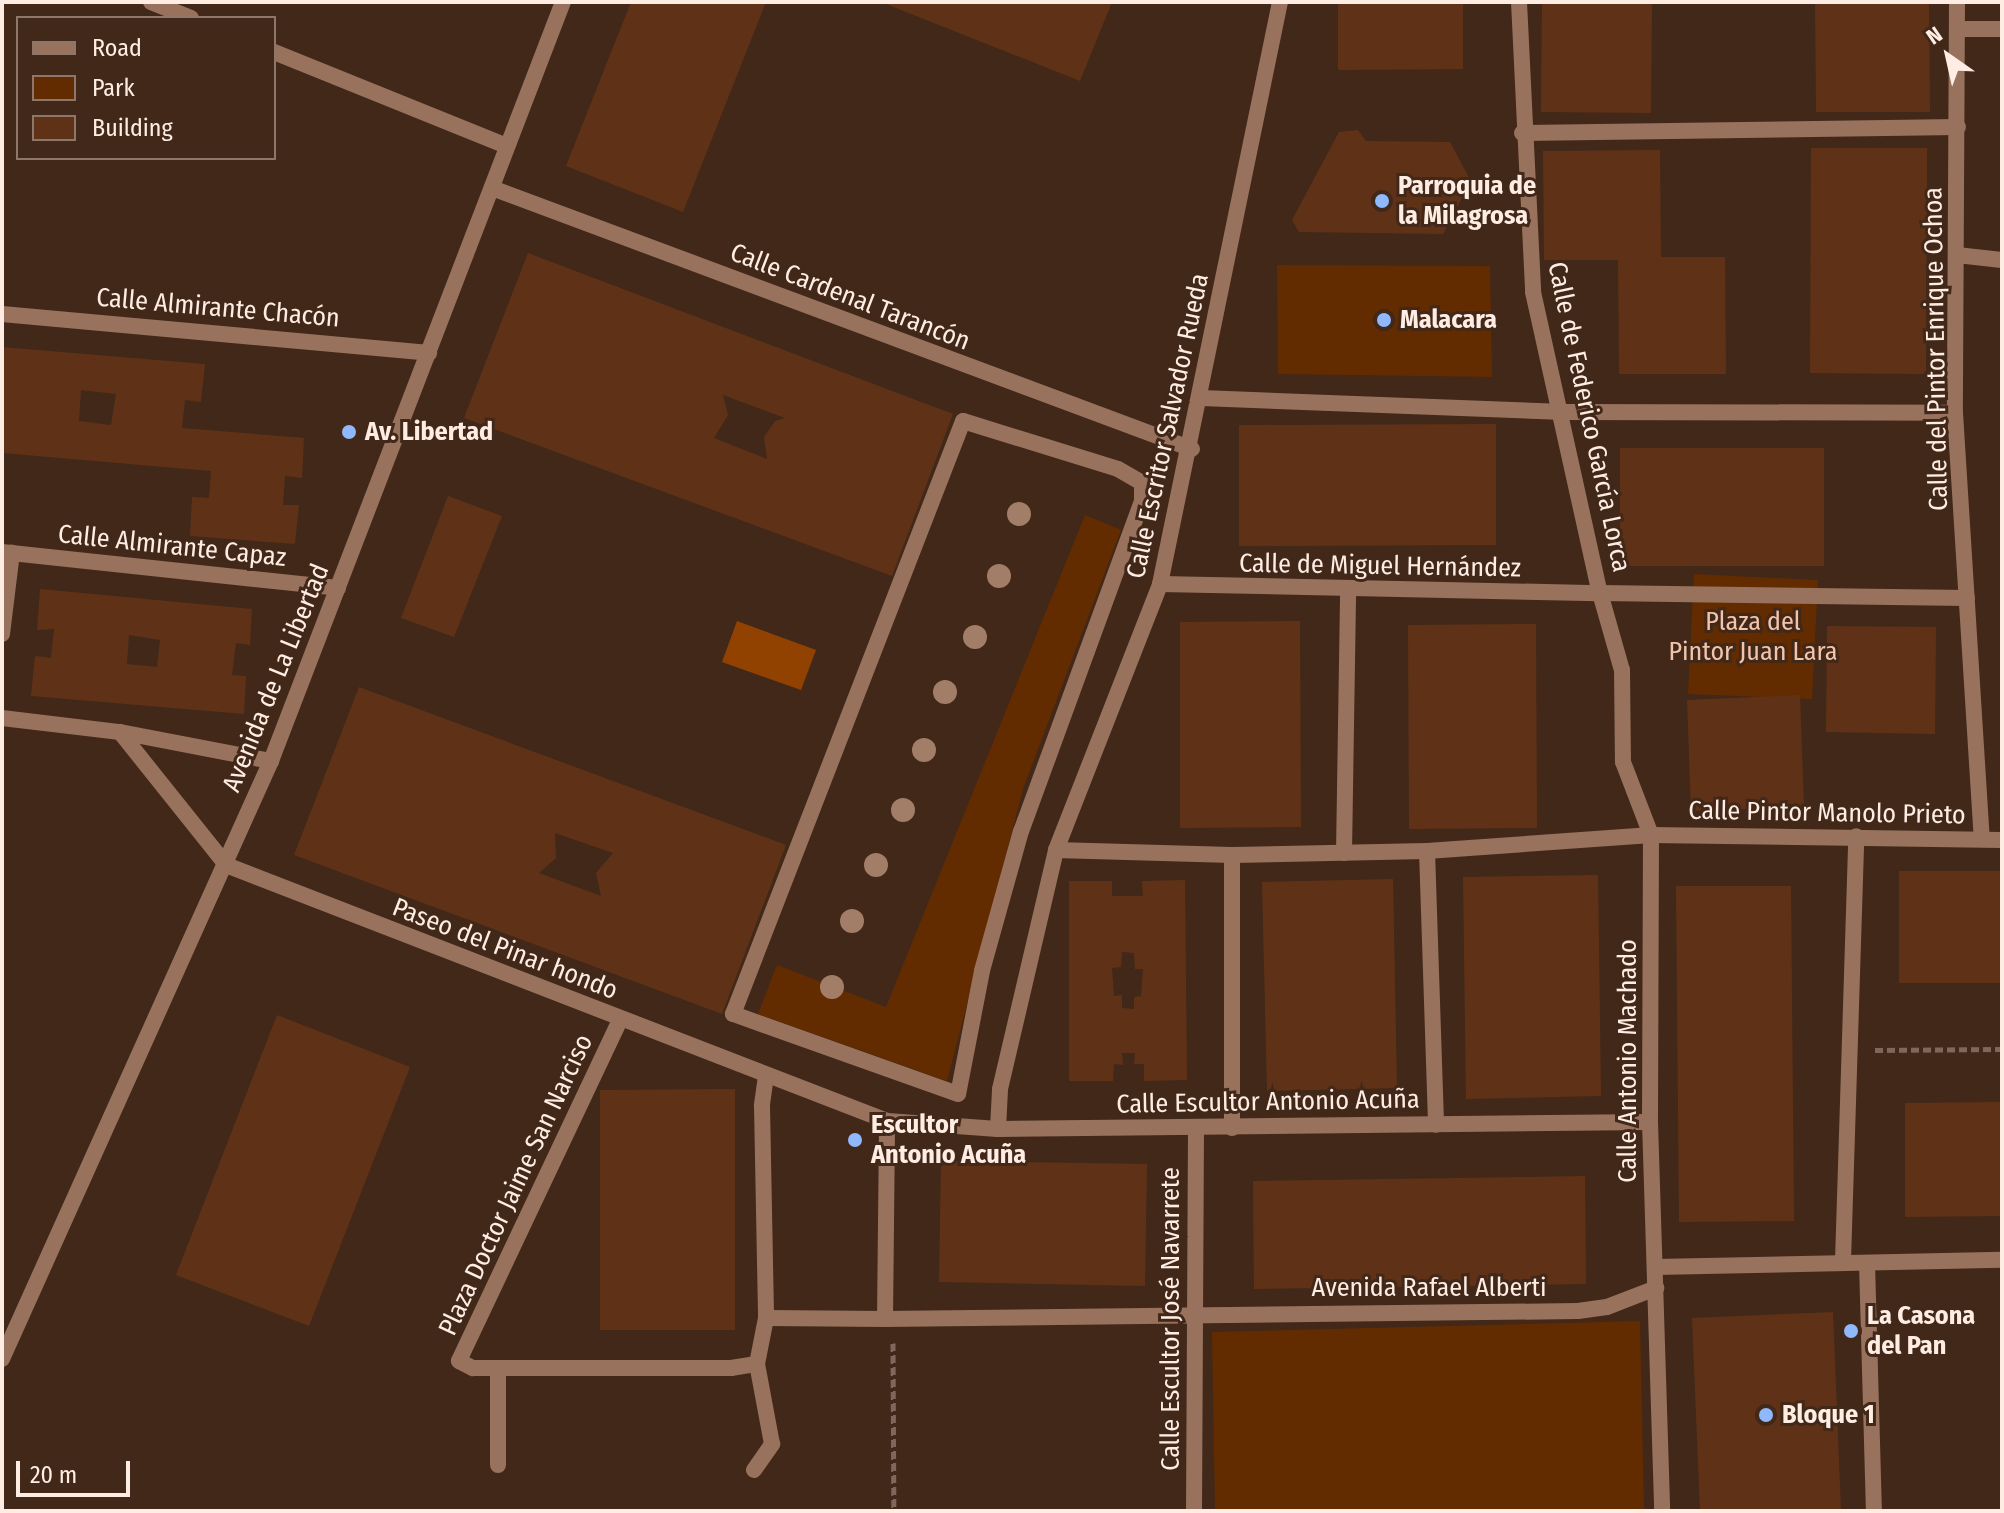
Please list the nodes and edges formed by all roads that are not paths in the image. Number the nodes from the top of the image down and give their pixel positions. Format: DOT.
graph roads {
  1 [pos="151,2"];
  2 [pos="563,2"];
  3 [pos="1280,2"];
  4 [pos="1519,2"];
  5 [pos="1957,2"];
  6 [pos="186,16"];
  7 [pos="1957,29"];
  8 [pos="2002,29"];
  9 [pos="276,53"];
  10 [pos="1958,127"];
  11 [pos="1522,133"];
  12 [pos="507,146"];
  13 [pos="492,188"];
  14 [pos="1957,255"];
  15 [pos="2002,260"];
  16 [pos="2,314"];
  17 [pos="429,353"];
  18 [pos="1201,398"];
  19 [pos="1564,412"];
  20 [pos="1955,413"];
  21 [pos="1192,449"];
  22 [pos="1118,469"];
  23 [pos="7,553"];
  24 [pos="1160,584"];
  25 [pos="338,588"];
  26 [pos="1348,590"];
  27 [pos="1600,593"];
  28 [pos="1967,598"];
  29 [pos="2,634"];
  30 [pos="2,718"];
  31 [pos="120,732"];
  32 [pos="271,761"];
  33 [pos="1651,835"];
  34 [pos="1856,836"];
  35 [pos="1982,839"];
  36 [pos="2002,840"];
  37 [pos="1056,850"];
  38 [pos="1427,851"];
  39 [pos="1344,853"];
  40 [pos="1232,855"];
  41 [pos="226,865"];
  42 [pos="620,1020"];
  43 [pos="766,1076"];
  44 [pos="887,1121"];
  45 [pos="1650,1122"];
  46 [pos="1436,1125"];
  47 [pos="1196,1127"];
  48 [pos="1232,1128"];
  49 [pos="998,1129"];
  50 [pos="2002,1260"];
  51 [pos="1843,1261"];
  52 [pos="1867,1263"];
  53 [pos="1655,1267"];
  54 [pos="1656,1288"];
  55 [pos="1198,1313"];
  56 [pos="766,1318"];
  57 [pos="885,1319"];
  58 [pos="2,1359"];
  59 [pos="757,1364"];
  60 [pos="498,1368"];
  61 [pos="498,1465"];
  62 [pos="754,1470"];
  63 [pos="1194,1511"];
  64 [pos="1662,1511"];
  65 [pos="1874,1511"];
  1 -- 6 [label="street"];
  2 -- 12 [label="street, Avenida de La Libertad"];
  3 -- 18 [label="street, Calle Escritor Salvador Rueda"];
  4 -- 11 [label="street, Calle de Federico García Lorca"];
  5 -- 7 [label="street, Calle del Pintor Enrique Ochoa"];
  7 -- 8 [label="street"];
  7 -- 10 [label="street, Calle del Pintor Enrique Ochoa"];
  9 -- 12 [label="street"];
  10 -- 11 [label="street"];
  10 -- 14 [label="street, Calle del Pintor Enrique Ochoa"];
  11 -- 19 [label="street, Calle de Federico García Lorca"];
  12 -- 13 [label="street, Avenida de La Libertad"];
  13 -- 17 [label="street, Avenida de La Libertad"];
  13 -- 21 [label="street, Calle Cardenal Tarancón"];
  14 -- 15 [label="street"];
  14 -- 20 [label="street, Calle del Pintor Enrique Ochoa"];
  16 -- 17 [label="street, Calle Almirante Chacón"];
  17 -- 25 [label="street, Avenida de La Libertad"];
  18 -- 19 [label="street"];
  18 -- 21 [label="street, Calle Escritor Salvador Rueda"];
  19 -- 20 [label="street"];
  19 -- 27 [label="street, Calle de Federico García Lorca"];
  20 -- 28 [label="street, Calle del Pintor Enrique Ochoa"];
  21 -- 24 [label="street, Calle Escritor Salvador Rueda"];
  22 -- 22 [label="street"];
  23 -- 25 [label="street, Calle Almirante Capaz"];
  23 -- 29 [label="street"];
  24 -- 26 [label="street, Calle de Miguel Hernández"];
  24 -- 37 [label="street, Calle Escritor Salvador Rueda"];
  25 -- 32 [label="street, Avenida de La Libertad"];
  26 -- 27 [label="street, Calle de Miguel Hernández"];
  26 -- 39 [label="street"];
  27 -- 28 [label="street, Calle de Miguel Hernández"];
  27 -- 33 [label="street, Calle de Federico García Lorca"];
  28 -- 35 [label="street, Calle del Pintor Enrique Ochoa"];
  30 -- 31 [label="street"];
  31 -- 32 [label="street"];
  31 -- 41 [label="street"];
  32 -- 41 [label="street, Avenida de La Libertad"];
  33 -- 34 [label="street, Calle Pintor Manolo Prieto"];
  33 -- 38 [label="street, Calle Pintor Manolo Prieto"];
  33 -- 45 [label="street, Calle Antonio Machado"];
  34 -- 35 [label="street, Calle Pintor Manolo Prieto"];
  34 -- 51 [label="street"];
  35 -- 36 [label="street, Calle Pintor Manolo Prieto"];
  37 -- 40 [label="street, Calle Pintor Manolo Prieto"];
  37 -- 49 [label="street, Calle Escritor Salvador Rueda"];
  38 -- 39 [label="street, Calle Pintor Manolo Prieto"];
  38 -- 46 [label="street"];
  39 -- 40 [label="street, Calle Pintor Manolo Prieto"];
  40 -- 48 [label="street"];
  41 -- 42 [label="street, Paseo del Pinar hondo"];
  41 -- 58 [label="street, Avenida de La Libertad"];
  42 -- 43 [label="street, Paseo del Pinar hondo"];
  42 -- 60 [label="street, Plaza Doctor Jaime San Narciso"];
  43 -- 44 [label="street, Paseo del Pinar hondo"];
  43 -- 56 [label="street"];
  44 -- 49 [label="street, Calle Escultor Antonio Acuña"];
  44 -- 57 [label="street"];
  45 -- 46 [label="street, Calle Escultor Antonio Acuña"];
  45 -- 53 [label="street, Calle Antonio Machado"];
  46 -- 48 [label="street, Calle Escultor Antonio Acuña"];
  47 -- 48 [label="street, Calle Escultor Antonio Acuña"];
  47 -- 49 [label="street, Calle Escultor Antonio Acuña"];
  47 -- 55 [label="street, Calle Escultor José Navarrete"];
  50 -- 52 [label="street"];
  51 -- 52 [label="street"];
  51 -- 53 [label="street"];
  52 -- 65 [label="street"];
  53 -- 54 [label="street, Calle Antonio Machado"];
  54 -- 55 [label="street, Avenida Rafael Alberti"];
  54 -- 64 [label="street, Calle Antonio Machado"];
  55 -- 57 [label="street, Avenida Rafael Alberti"];
  55 -- 63 [label="street, Calle Escultor José Navarrete"];
  56 -- 57 [label="street"];
  56 -- 59 [label="street"];
  59 -- 60 [label="street, Plaza Doctor Jaime San Narciso"];
  59 -- 62 [label="street"];
  60 -- 61 [label="street"];
}
